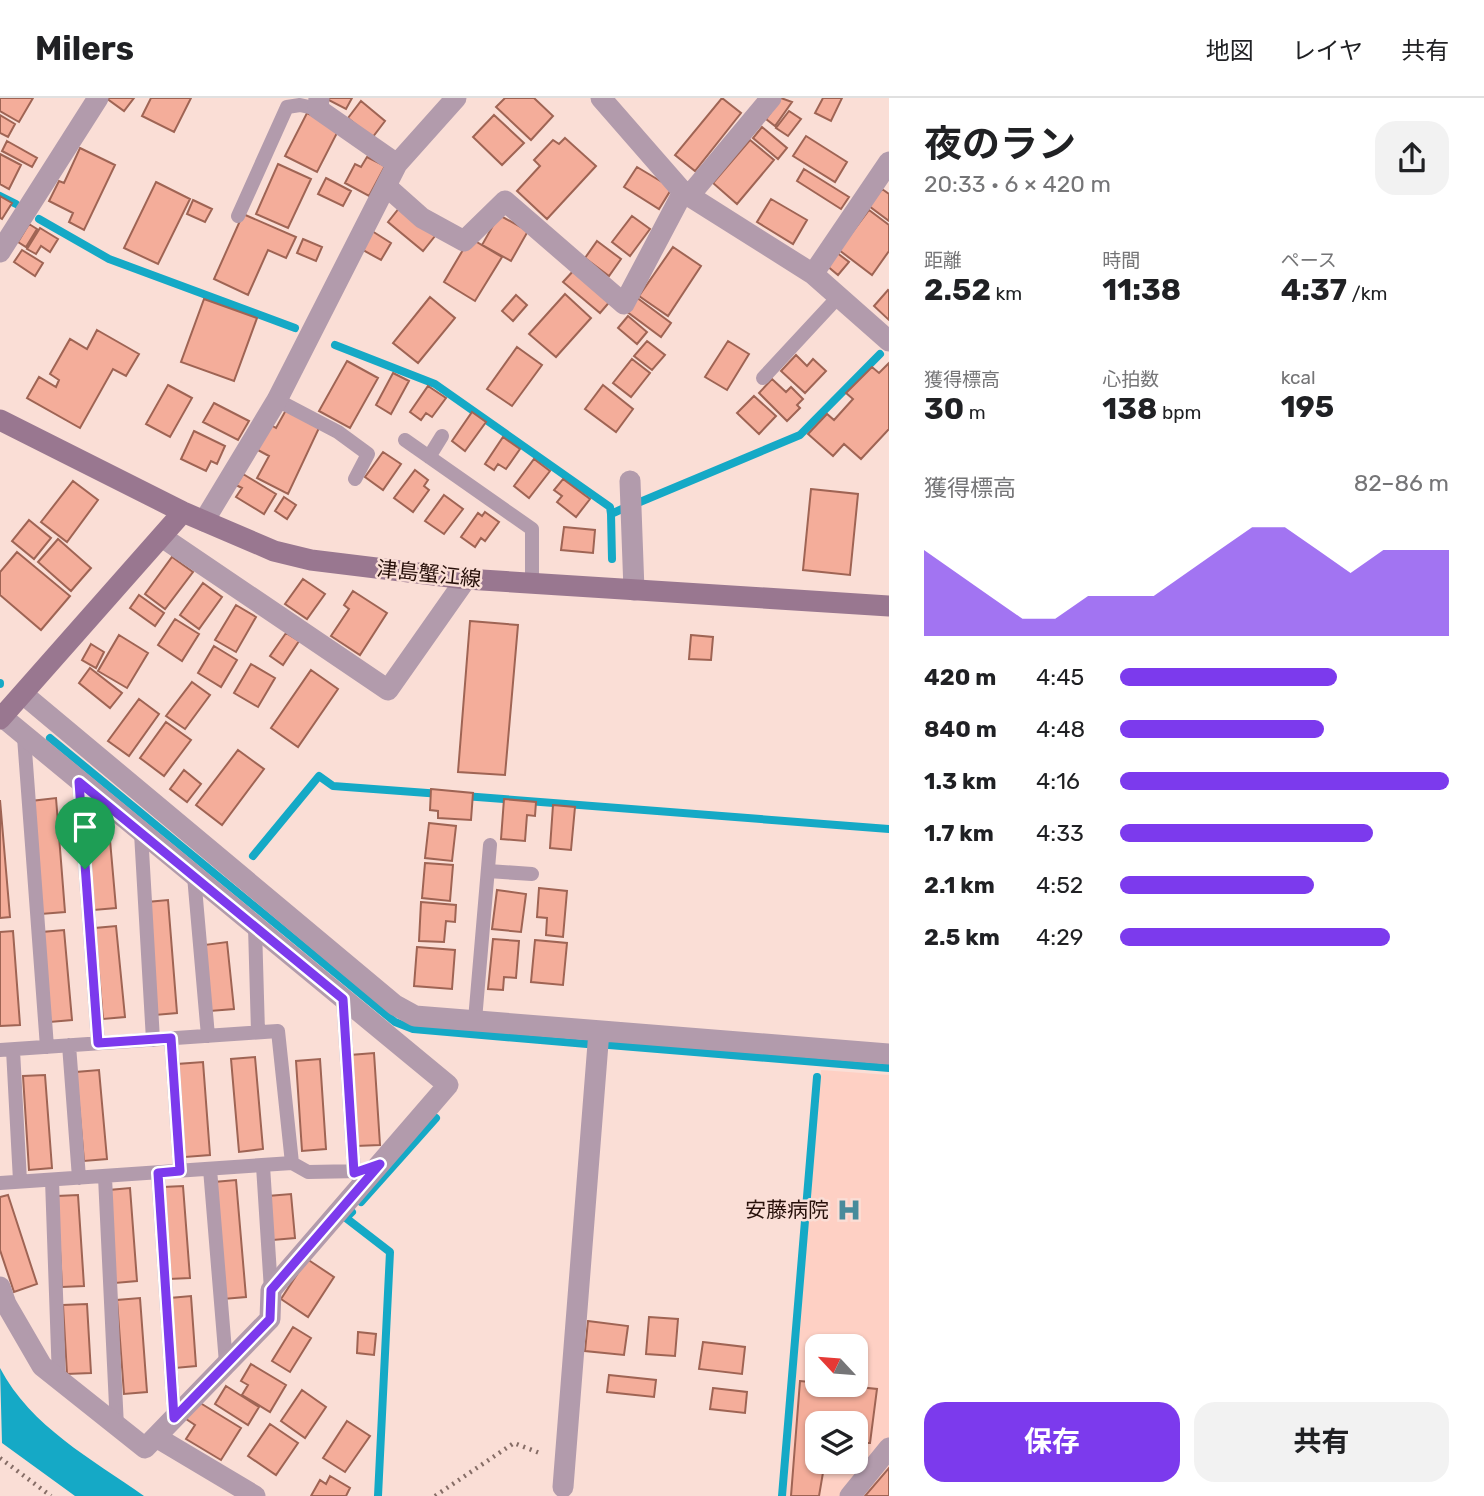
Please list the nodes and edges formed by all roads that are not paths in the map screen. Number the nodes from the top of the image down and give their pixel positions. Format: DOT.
graph roads {
  1 [pos="98,98"];
  2 [pos="456,98"];
  3 [pos="601,98"];
  4 [pos="771,98"];
  5 [pos="319,103"];
  6 [pos="889,162"];
  7 [pos="397,164"];
  8 [pos="386,186"];
  9 [pos="686,194"];
  10 [pos="238,216"];
  11 [pos="0,252"];
  12 [pos="813,274"];
  13 [pos="840,295"];
  14 [pos="889,341"];
  15 [pos="763,379"];
  16 [pos="277,400"];
  17 [pos="0,420"];
  18 [pos="442,436"];
  19 [pos="405,440"];
  20 [pos="429,457"];
  21 [pos="355,479"];
  22 [pos="630,481"];
  23 [pos="183,512"];
  24 [pos="204,521"];
  25 [pos="162,537"];
  26 [pos="466,579"];
  27 [pos="532,583"];
  28 [pos="634,590"];
  29 [pos="889,606"];
  30 [pos="23,694"];
  31 [pos="1,717"];
  32 [pos="24,737"];
  33 [pos="79,782"];
  34 [pos="141,833"];
  35 [pos="490,845"];
  36 [pos="488,871"];
  37 [pos="532,874"];
  38 [pos="194,876"];
  39 [pos="255,926"];
  40 [pos="343,999"];
  41 [pos="475,1020"];
  42 [pos="599,1031"];
  43 [pos="258,1032"];
  44 [pos="208,1035"];
  45 [pos="171,1038"];
  46 [pos="153,1040"];
  47 [pos="98,1043"];
  48 [pos="69,1045"];
  49 [pos="47,1047"];
  50 [pos="7,1050"];
  51 [pos="889,1054"];
  52 [pos="292,1163"];
  53 [pos="380,1164"];
  54 [pos="263,1166"];
  55 [pos="210,1169"];
  56 [pos="180,1171"];
  57 [pos="158,1173"];
  58 [pos="354,1173"];
  59 [pos="105,1177"];
  60 [pos="79,1178"];
  61 [pos="52,1180"];
  62 [pos="20,1181"];
  63 [pos="0,1183"];
  64 [pos="0,1287"];
  65 [pos="271,1290"];
  66 [pos="226,1363"];
  67 [pos="59,1379"];
  68 [pos="174,1418"];
  69 [pos="117,1427"];
  70 [pos="156,1437"];
  71 [pos="889,1448"];
  72 [pos="564,1488"];
  73 [pos="255,1496"];
  74 [pos="850,1496"];
  1 -- 11 [label="street"];
  2 -- 7 [label="street"];
  3 -- 9 [label="street"];
  4 -- 9 [label="street"];
  5 -- 7 [label="street"];
  5 -- 10 [label="lane"];
  6 -- 12 [label="street"];
  7 -- 8 [label="street"];
  8 -- 9 [label="street"];
  8 -- 16 [label="street"];
  9 -- 12 [label="street"];
  12 -- 13 [label="street"];
  13 -- 14 [label="street"];
  13 -- 15 [label="lane"];
  16 -- 21 [label="lane"];
  16 -- 24 [label="street"];
  17 -- 23 [label="main road, 津島蟹江線"];
  18 -- 20 [label="lane"];
  19 -- 20 [label="lane"];
  20 -- 27 [label="lane"];
  22 -- 28 [label="street"];
  23 -- 24 [label="main road, 津島蟹江線"];
  23 -- 25 [label="main road"];
  24 -- 26 [label="main road, 津島蟹江線"];
  25 -- 26 [label="street"];
  25 -- 30 [label="main road"];
  26 -- 27 [label="main road, 津島蟹江線"];
  27 -- 28 [label="main road, 津島蟹江線"];
  28 -- 29 [label="main road, 津島蟹江線"];
  30 -- 31 [label="main road"];
  30 -- 41 [label="street"];
  31 -- 32 [label="street"];
  32 -- 33 [label="street"];
  32 -- 49 [label="lane"];
  33 -- 34 [label="street"];
  33 -- 47 [label="lane"];
  34 -- 38 [label="street"];
  34 -- 46 [label="lane"];
  35 -- 36 [label="lane"];
  36 -- 37 [label="lane"];
  36 -- 41 [label="lane"];
  38 -- 39 [label="street"];
  38 -- 44 [label="lane"];
  39 -- 40 [label="street"];
  39 -- 43 [label="lane"];
  40 -- 53 [label="street"];
  40 -- 58 [label="lane"];
  41 -- 42 [label="street"];
  42 -- 51 [label="street"];
  42 -- 72 [label="street"];
  43 -- 44 [label="lane"];
  43 -- 52 [label="lane"];
  44 -- 45 [label="lane"];
  45 -- 46 [label="lane"];
  45 -- 56 [label="lane"];
  46 -- 47 [label="lane"];
  47 -- 48 [label="lane"];
  48 -- 49 [label="lane"];
  48 -- 60 [label="lane"];
  49 -- 50 [label="lane"];
  50 -- 62 [label="lane"];
  52 -- 54 [label="lane"];
  52 -- 58 [label="lane"];
  53 -- 58 [label="lane"];
  53 -- 65 [label="street"];
  54 -- 55 [label="lane"];
  54 -- 65 [label="lane"];
  55 -- 56 [label="lane"];
  55 -- 66 [label="lane"];
  56 -- 57 [label="lane"];
  57 -- 59 [label="lane"];
  57 -- 68 [label="lane"];
  59 -- 60 [label="lane"];
  59 -- 69 [label="lane"];
  60 -- 61 [label="lane"];
  61 -- 62 [label="lane"];
  61 -- 67 [label="lane"];
  62 -- 63 [label="lane"];
  64 -- 67 [label="street"];
  65 -- 66 [label="street"];
  66 -- 68 [label="street"];
  67 -- 69 [label="street"];
  68 -- 70 [label="street"];
  69 -- 70 [label="street"];
  70 -- 73 [label="street"];
  71 -- 74 [label="street"];
}
